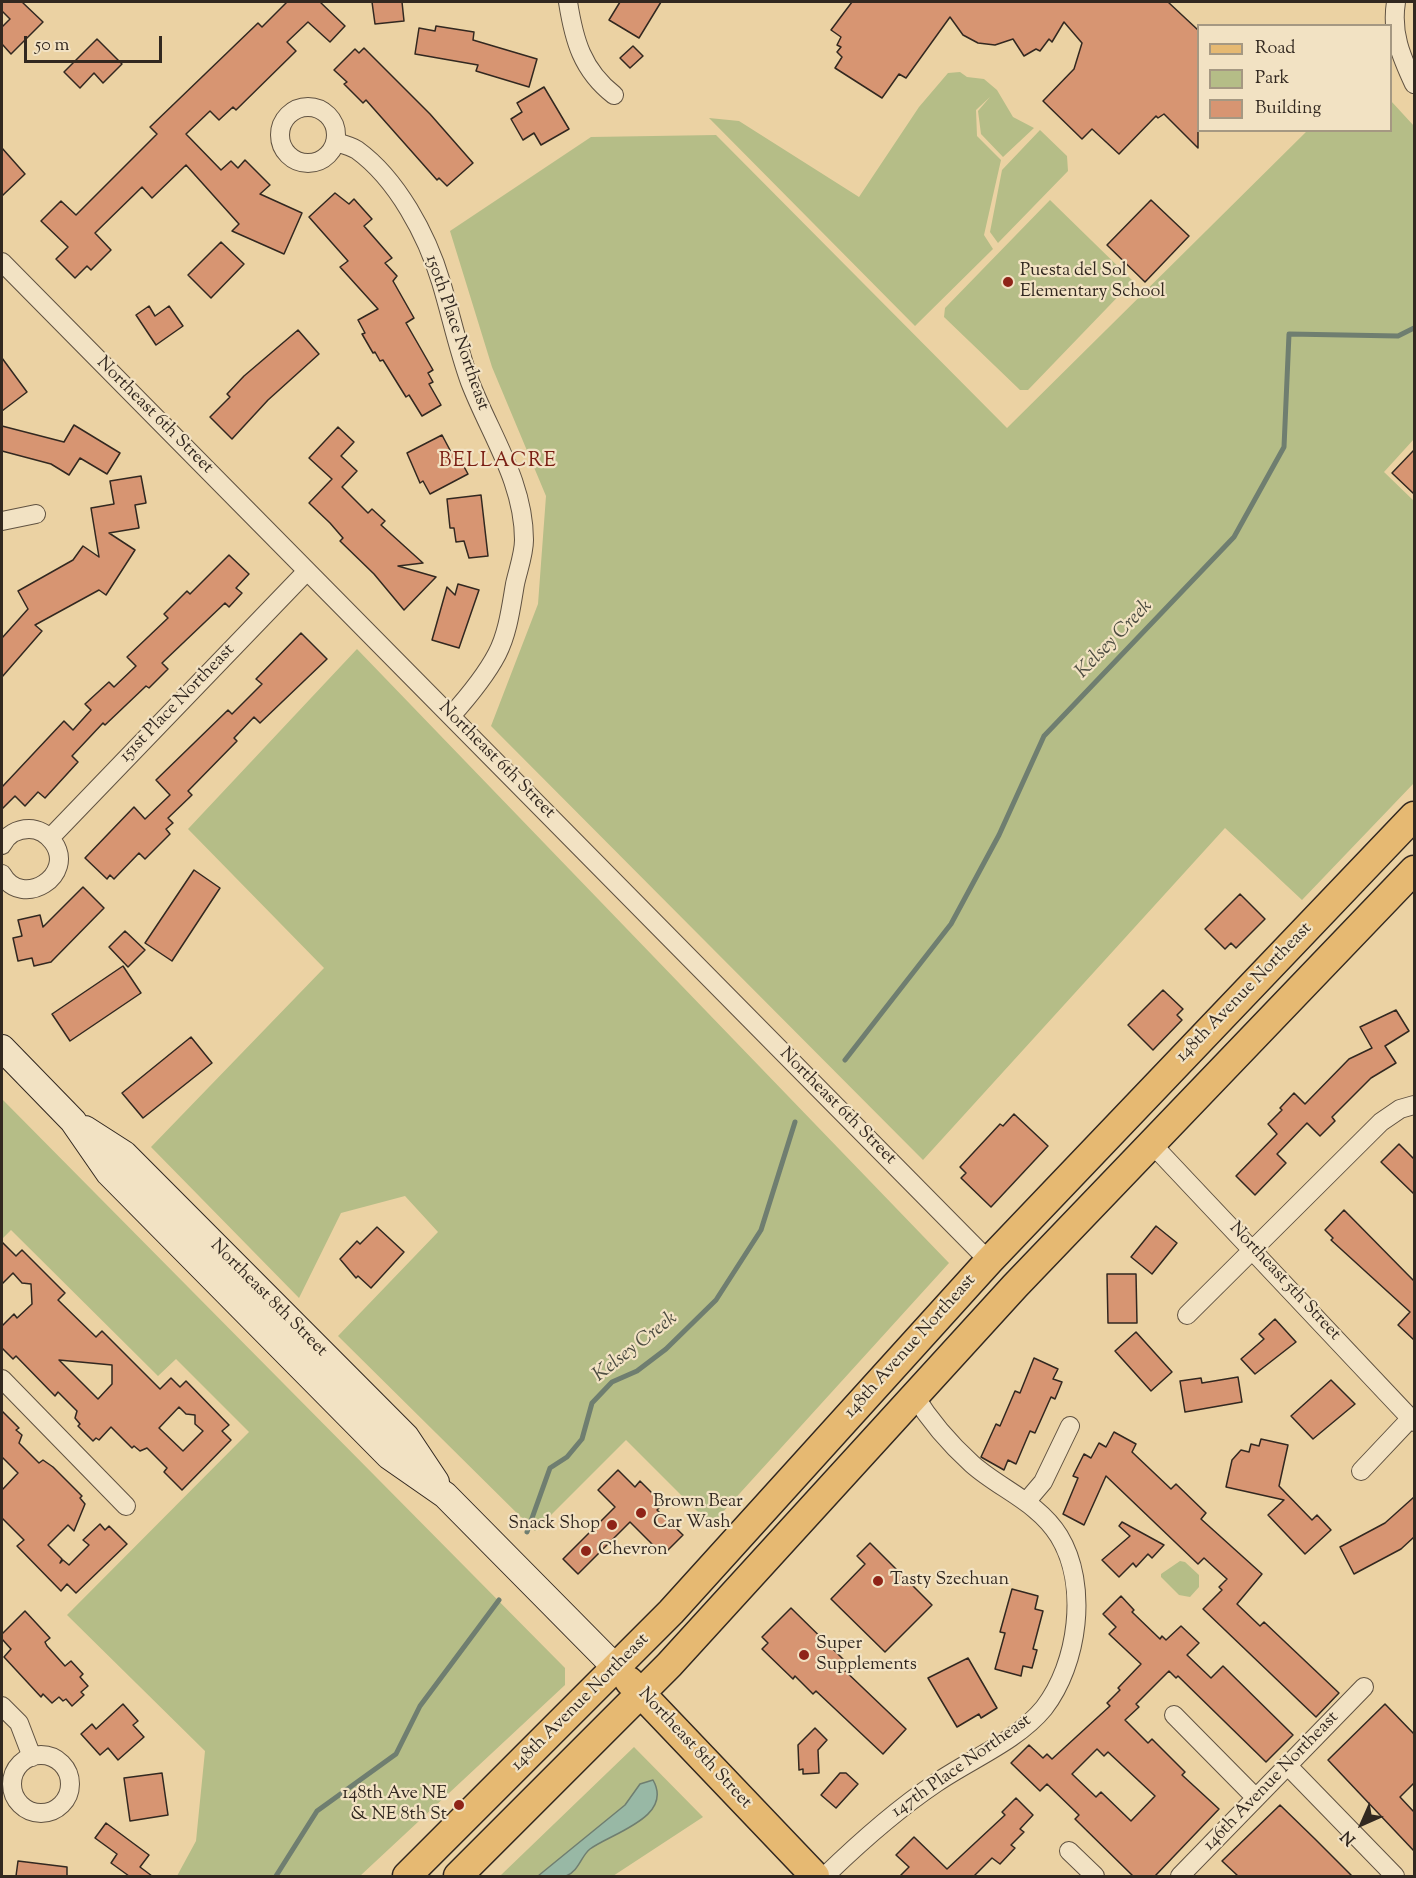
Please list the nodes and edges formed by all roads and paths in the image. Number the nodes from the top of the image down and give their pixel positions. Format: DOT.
graph roads {
  1 [pos="568,2"];
  2 [pos="1396,2"];
  3 [pos="1414,84"];
  4 [pos="614,94"];
  5 [pos="335,142"];
  6 [pos="2,262"];
  7 [pos="36,514"];
  8 [pos="2,521"];
  9 [pos="307,571"];
  10 [pos="451,716"];
  11 [pos="1414,816"];
  12 [pos="50,838"];
  13 [pos="2,845"];
  14 [pos="1414,870"];
  15 [pos="2,874"];
  16 [pos="2,1048"];
  17 [pos="1414,1105"];
  18 [pos="1151,1143"];
  19 [pos="1255,1250"];
  20 [pos="989,1261"];
  21 [pos="1187,1314"];
  22 [pos="905,1355"];
  23 [pos="2,1379"];
  24 [pos="914,1395"];
  25 [pos="1413,1420"];
  26 [pos="1070,1426"];
  27 [pos="878,1435"];
  28 [pos="1361,1472"];
  29 [pos="1026,1502"];
  30 [pos="126,1506"];
  31 [pos="617,1669"];
  32 [pos="1364,1687"];
  33 [pos="642,1693"];
  34 [pos="2,1706"];
  35 [pos="1173,1715"];
  36 [pos="32,1757"];
  37 [pos="1288,1766"];
  38 [pos="1256,1798"];
  39 [pos="1069,1851"];
  40 [pos="407,1876"];
  41 [pos="458,1876"];
  42 [pos="815,1876"];
  43 [pos="825,1876"];
  44 [pos="1095,1876"];
  45 [pos="1180,1876"];
  46 [pos="1395,1876"];
  1 -- 4 [label="street"];
  2 -- 3 [label="street"];
  5 -- 10 [label="street, 150th Place Northeast"];
  6 -- 9 [label="street, Northeast 6th Street"];
  7 -- 8 [label="street"];
  9 -- 10 [label="street, Northeast 6th Street"];
  9 -- 12 [label="street, 151st Place Northeast"];
  10 -- 20 [label="street, Northeast 6th Street"];
  11 -- 20 [label="main road, 148th Avenue Northeast"];
  12 -- 13 [label="street"];
  12 -- 15 [label="street"];
  14 -- 18 [label="main road, 148th Avenue Northeast"];
  16 -- 31 [label="main road, Northeast 8th Street"];
  17 -- 19 [label="street"];
  18 -- 19 [label="street, Northeast 5th Street"];
  18 -- 24 [label="main road, 148th Avenue Northeast"];
  19 -- 21 [label="street"];
  19 -- 25 [label="street, Northeast 5th Street"];
  20 -- 22 [label="main road, 148th Avenue Northeast"];
  22 -- 27 [label="main road"];
  22 -- 31 [label="main road, 148th Avenue Northeast"];
  23 -- 30 [label="street"];
  24 -- 27 [label="main road, 148th Avenue Northeast"];
  24 -- 29 [label="street"];
  25 -- 28 [label="street"];
  26 -- 29 [label="street"];
  27 -- 33 [label="main road, 148th Avenue Northeast"];
  29 -- 43 [label="street, 147th Place Northeast"];
  31 -- 33 [label="main road, Northeast 8th Street"];
  31 -- 40 [label="main road, 148th Avenue Northeast"];
  32 -- 37 [label="street, 146th Avenue Northeast"];
  33 -- 41 [label="main road, 148th Avenue Northeast"];
  33 -- 42 [label="main road, Northeast 8th Street"];
  34 -- 36 [label="street"];
  35 -- 38 [label="street"];
  37 -- 38 [label="street, 146th Avenue Northeast"];
  37 -- 46 [label="street"];
  38 -- 45 [label="street, 146th Avenue Northeast"];
  39 -- 44 [label="street"];
}
